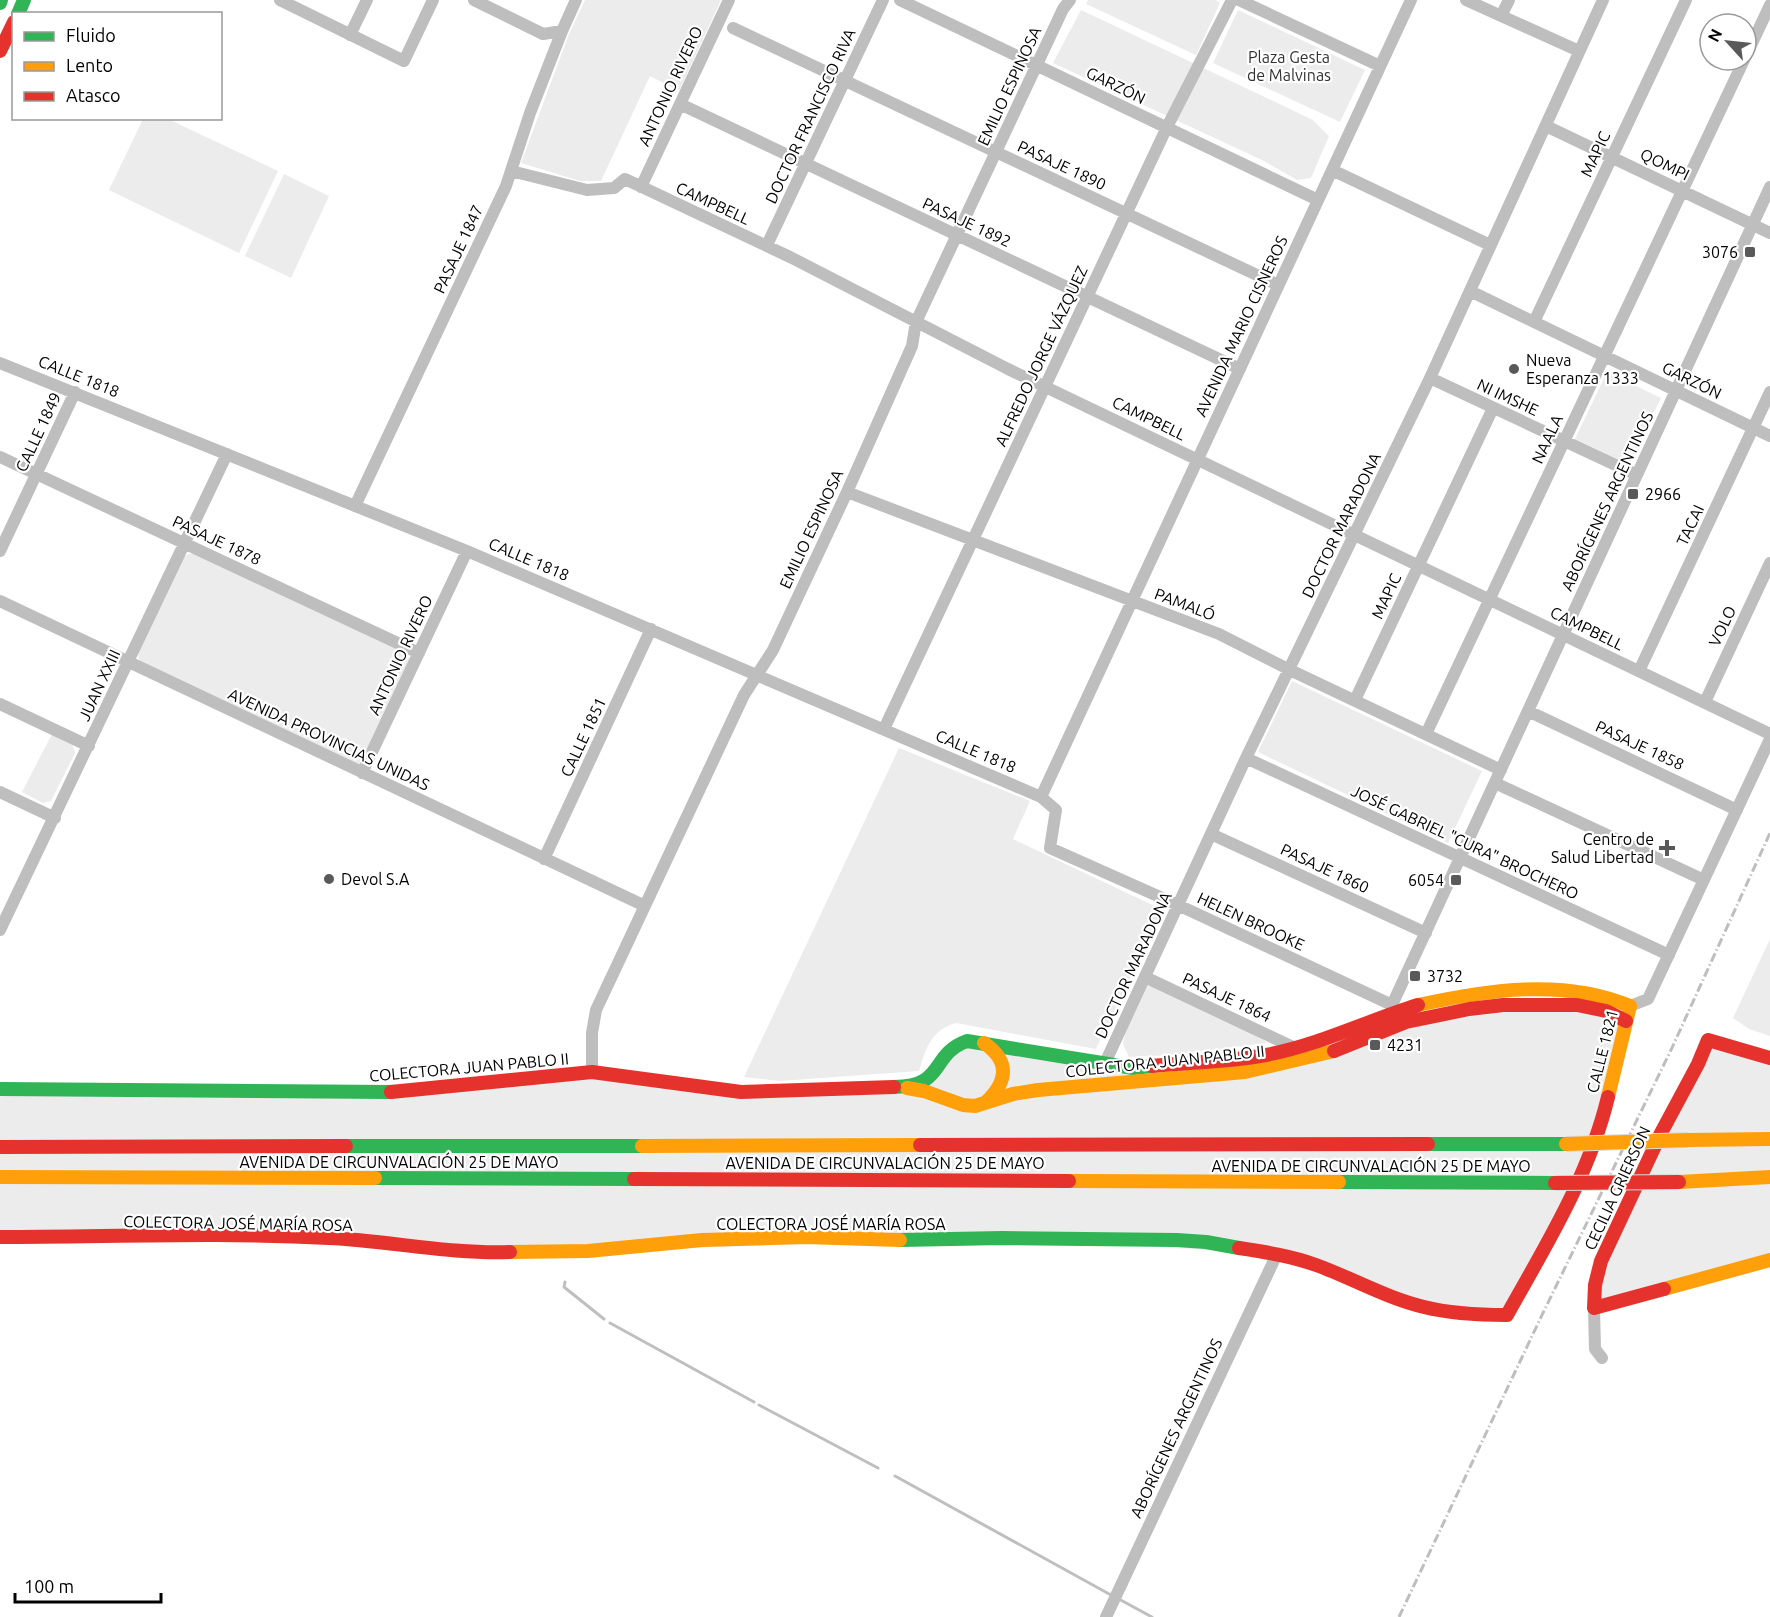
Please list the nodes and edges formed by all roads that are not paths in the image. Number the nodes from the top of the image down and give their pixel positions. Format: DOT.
graph roads {
  1 [pos="280,0"];
  2 [pos="367,0"];
  3 [pos="433,0"];
  4 [pos="474,0"];
  5 [pos="576,0"];
  6 [pos="729,0"];
  7 [pos="883,0"];
  8 [pos="900,0"];
  9 [pos="1070,0"];
  10 [pos="1232,0"];
  11 [pos="1239,0"];
  12 [pos="1411,0"];
  13 [pos="1466,0"];
  14 [pos="1509,0"];
  15 [pos="1603,0"];
  16 [pos="1686,0"];
  17 [pos="295,3"];
  18 [pos="1770,5"];
  19 [pos="1501,16"];
  20 [pos="12,26"];
  21 [pos="733,28"];
  22 [pos="1758,30"];
  23 [pos="562,31"];
  24 [pos="350,34"];
  25 [pos="0,51"];
  26 [pos="1579,51"];
  27 [pos="1037,66"];
  28 [pos="1380,66"];
  29 [pos="1738,72"];
  30 [pos="845,81"];
  31 [pos="680,104"];
  32 [pos="1546,126"];
  33 [pos="1167,128"];
  34 [pos="996,152"];
  35 [pos="1612,157"];
  36 [pos="806,164"];
  37 [pos="511,171"];
  38 [pos="1332,171"];
  39 [pos="641,187"];
  40 [pos="1770,187"];
  41 [pos="1682,190"];
  42 [pos="1318,200"];
  43 [pos="1126,214"];
  44 [pos="1752,225"];
  45 [pos="1770,233"];
  46 [pos="957,235"];
  47 [pos="767,245"];
  48 [pos="1491,245"];
  49 [pos="1278,285"];
  50 [pos="1470,291"];
  51 [pos="1087,297"];
  52 [pos="916,322"];
  53 [pos="1534,322"];
  54 [pos="1604,356"];
  55 [pos="0,363"];
  56 [pos="1240,369"];
  57 [pos="1430,378"];
  58 [pos="1045,387"];
  59 [pos="1676,391"];
  60 [pos="75,392"];
  61 [pos="1770,392"];
  62 [pos="1493,408"];
  63 [pos="1753,428"];
  64 [pos="1770,436"];
  65 [pos="1564,441"];
  66 [pos="226,454"];
  67 [pos="0,457"];
  68 [pos="1197,460"];
  69 [pos="36,474"];
  70 [pos="1637,475"];
  71 [pos="847,492"];
  72 [pos="355,506"];
  73 [pos="1354,536"];
  74 [pos="972,540"];
  75 [pos="184,543"];
  76 [pos="0,551"];
  77 [pos="467,551"];
  78 [pos="1770,563"];
  79 [pos="1419,566"];
  80 [pos="1489,600"];
  81 [pos="1132,601"];
  82 [pos="0,602"];
  83 [pos="651,629"];
  84 [pos="1563,635"];
  85 [pos="419,653"];
  86 [pos="128,662"];
  87 [pos="1290,670"];
  88 [pos="1639,671"];
  89 [pos="757,675"];
  90 [pos="1355,700"];
  91 [pos="1705,702"];
  92 [pos="0,704"];
  93 [pos="1528,711"];
  94 [pos="884,729"];
  95 [pos="1425,734"];
  96 [pos="1770,734"];
  97 [pos="1770,739"];
  98 [pos="89,746"];
  99 [pos="1246,758"];
  100 [pos="1501,770"];
  101 [pos="362,773"];
  102 [pos="1495,783"];
  103 [pos="0,792"];
  104 [pos="1041,797"];
  105 [pos="1737,810"];
  106 [pos="55,818"];
  107 [pos="1211,834"];
  108 [pos="1460,858"];
  109 [pos="544,859"];
  110 [pos="1704,880"];
  111 [pos="1178,905"];
  112 [pos="645,906"];
  113 [pos="0,930"];
  114 [pos="1426,933"];
  115 [pos="1669,955"];
  116 [pos="1145,977"];
  117 [pos="1630,1006"];
  118 [pos="1392,1009"];
  119 [pos="1626,1021"];
  120 [pos="1393,1027"];
  121 [pos="980,1042"];
  122 [pos="1295,1048"];
  123 [pos="1770,1058"];
  124 [pos="1105,1063"];
  125 [pos="939,1065"];
  126 [pos="592,1072"];
  127 [pos="903,1087"];
  128 [pos="0,1089"];
  129 [pos="952,1100"];
  130 [pos="986,1102"];
  131 [pos="1770,1139"];
  132 [pos="0,1147"];
  133 [pos="0,1177"];
  134 [pos="1770,1177"];
  135 [pos="0,1237"];
  136 [pos="1277,1254"];
  137 [pos="1770,1260"];
  138 [pos="1594,1308"];
  139 [pos="1507,1315"];
  140 [pos="1602,1358"];
  141 [pos="1106,1616"];
  1 -- 17 [label="street"];
  2 -- 24 [label="street"];
  3 -- 24 [label="street"];
  4 -- 23 [label="street"];
  5 -- 23 [label="street, PASAJE 1847"];
  6 -- 31 [label="street, ANTONIO RIVERO"];
  7 -- 30 [label="street, DOCTOR FRANCISCO RIVA"];
  8 -- 27 [label="street, GARZÓN"];
  9 -- 27 [label="street, EMILIO ESPINOSA"];
  10 -- 33 [label="street, ALFREDO JORGE VÁZQUEZ"];
  11 -- 28 [label="street"];
  12 -- 28 [label="street, AVENIDA MARIO CISNEROS"];
  13 -- 19 [label="street"];
  14 -- 19 [label="street"];
  15 -- 26 [label="street, DOCTOR MARADONA"];
  16 -- 35 [label="street, MAPIC"];
  17 -- 24 [label="street"];
  18 -- 22 [label="street, NAALA"];
  19 -- 26 [label="street"];
  20 -- 25 [label="main road"];
  21 -- 30 [label="street, PASAJE 1890"];
  23 -- 37 [label="street, PASAJE 1847"];
  26 -- 32 [label="street, DOCTOR MARADONA"];
  27 -- 33 [label="street, GARZÓN"];
  27 -- 34 [label="street, EMILIO ESPINOSA"];
  28 -- 38 [label="street, AVENIDA MARIO CISNEROS"];
  29 -- 41 [label="street, NAALA"];
  30 -- 34 [label="street, PASAJE 1890"];
  30 -- 36 [label="street, DOCTOR FRANCISCO RIVA"];
  31 -- 36 [label="street, PASAJE 1892"];
  31 -- 39 [label="street, ANTONIO RIVERO"];
  32 -- 35 [label="street, QOMPI"];
  32 -- 48 [label="street, DOCTOR MARADONA"];
  33 -- 42 [label="street, GARZÓN"];
  33 -- 43 [label="street, ALFREDO JORGE VÁZQUEZ"];
  34 -- 43 [label="street, PASAJE 1890"];
  34 -- 46 [label="street, EMILIO ESPINOSA"];
  35 -- 41 [label="street, QOMPI"];
  35 -- 53 [label="street, MAPIC"];
  36 -- 46 [label="street, PASAJE 1892"];
  36 -- 47 [label="street, DOCTOR FRANCISCO RIVA"];
  37 -- 39 [label="street, CAMPBELL"];
  37 -- 72 [label="street, PASAJE 1847"];
  38 -- 42 [label="street, AVENIDA MARIO CISNEROS"];
  38 -- 48 [label="street"];
  39 -- 47 [label="street, CAMPBELL"];
  40 -- 44 [label="street, ABORÍGENES ARGENTINOS"];
  41 -- 44 [label="street, QOMPI"];
  41 -- 54 [label="street, NAALA"];
  42 -- 49 [label="street, AVENIDA MARIO CISNEROS"];
  43 -- 49 [label="street, PASAJE 1890"];
  43 -- 51 [label="street, ALFREDO JORGE VÁZQUEZ"];
  44 -- 45 [label="street, QOMPI"];
  44 -- 59 [label="street, ABORÍGENES ARGENTINOS"];
  46 -- 51 [label="street, PASAJE 1892"];
  46 -- 52 [label="street, EMILIO ESPINOSA"];
  47 -- 52 [label="street, CAMPBELL"];
  48 -- 50 [label="street, DOCTOR MARADONA"];
  49 -- 56 [label="street, AVENIDA MARIO CISNEROS"];
  50 -- 53 [label="street, GARZÓN"];
  50 -- 57 [label="street, DOCTOR MARADONA"];
  51 -- 56 [label="street, PASAJE 1892"];
  51 -- 58 [label="street, ALFREDO JORGE VÁZQUEZ"];
  52 -- 58 [label="street, CAMPBELL"];
  52 -- 71 [label="street, EMILIO ESPINOSA"];
  53 -- 54 [label="street, GARZÓN"];
  54 -- 59 [label="street, GARZÓN"];
  54 -- 65 [label="street, NAALA"];
  55 -- 60 [label="street, CALLE 1818"];
  56 -- 68 [label="street, AVENIDA MARIO CISNEROS"];
  57 -- 62 [label="street, NI IMSHE"];
  57 -- 73 [label="street, DOCTOR MARADONA"];
  58 -- 68 [label="street, CAMPBELL"];
  58 -- 74 [label="street, ALFREDO JORGE VÁZQUEZ"];
  59 -- 63 [label="street, GARZÓN"];
  59 -- 70 [label="street, ABORÍGENES ARGENTINOS"];
  60 -- 66 [label="street, CALLE 1818"];
  60 -- 69 [label="street, CALLE 1849"];
  61 -- 63 [label="street, TACAI"];
  62 -- 65 [label="street, NI IMSHE"];
  62 -- 79 [label="street, MAPIC"];
  63 -- 64 [label="street, GARZÓN"];
  63 -- 88 [label="street, TACAI"];
  65 -- 70 [label="street, NI IMSHE"];
  65 -- 80 [label="street, NAALA"];
  66 -- 72 [label="street, CALLE 1818"];
  66 -- 75 [label="street, JUAN XXIII"];
  67 -- 69 [label="street, PASAJE 1878"];
  68 -- 73 [label="street, CAMPBELL"];
  68 -- 81 [label="street, AVENIDA MARIO CISNEROS"];
  69 -- 75 [label="street, PASAJE 1878"];
  69 -- 76 [label="street, CALLE 1849"];
  70 -- 84 [label="street, ABORÍGENES ARGENTINOS"];
  71 -- 74 [label="street, PAMALÓ"];
  71 -- 89 [label="street, EMILIO ESPINOSA"];
  72 -- 77 [label="street, CALLE 1818"];
  73 -- 79 [label="street, CAMPBELL"];
  73 -- 87 [label="street, DOCTOR MARADONA"];
  74 -- 81 [label="street, PAMALÓ"];
  74 -- 94 [label="street, ALFREDO JORGE VÁZQUEZ"];
  75 -- 85 [label="street, PASAJE 1878"];
  75 -- 86 [label="street, JUAN XXIII"];
  77 -- 83 [label="street, CALLE 1818"];
  77 -- 85 [label="street, ANTONIO RIVERO"];
  78 -- 91 [label="street, VOLO"];
  79 -- 80 [label="street, CAMPBELL"];
  79 -- 90 [label="street, MAPIC"];
  80 -- 84 [label="street, CAMPBELL"];
  80 -- 95 [label="street, NAALA"];
  81 -- 87 [label="street, PAMALÓ"];
  81 -- 104 [label="street, AVENIDA MARIO CISNEROS"];
  82 -- 86 [label="street, AVENIDA PROVINCIAS UNIDAS"];
  83 -- 89 [label="street, CALLE 1818"];
  83 -- 109 [label="street, CALLE 1851"];
  84 -- 88 [label="street, CAMPBELL"];
  84 -- 93 [label="street, ABORÍGENES ARGENTINOS"];
  85 -- 101 [label="street, ANTONIO RIVERO"];
  86 -- 98 [label="street, JUAN XXIII"];
  86 -- 101 [label="street, AVENIDA PROVINCIAS UNIDAS"];
  87 -- 90 [label="street, PAMALÓ"];
  87 -- 99 [label="street, DOCTOR MARADONA"];
  88 -- 91 [label="street, CAMPBELL"];
  89 -- 94 [label="street, CALLE 1818"];
  89 -- 112 [label="street, EMILIO ESPINOSA"];
  90 -- 95 [label="street, PAMALÓ"];
  91 -- 96 [label="street, CAMPBELL"];
  92 -- 98 [label="street"];
  93 -- 100 [label="street, ABORÍGENES ARGENTINOS"];
  93 -- 105 [label="street, PASAJE 1858"];
  94 -- 104 [label="street, CALLE 1818"];
  95 -- 100 [label="street, PAMALÓ"];
  97 -- 105 [label="street, CALLE 1821"];
  98 -- 106 [label="street, JUAN XXIII"];
  99 -- 107 [label="street, DOCTOR MARADONA"];
  99 -- 108 [label="street, JOSÉ GABRIEL \"CURA\" BROCHERO"];
  100 -- 102 [label="street, ABORÍGENES ARGENTINOS"];
  101 -- 109 [label="street, AVENIDA PROVINCIAS UNIDAS"];
  102 -- 108 [label="street, ABORÍGENES ARGENTINOS"];
  102 -- 110 [label="street"];
  103 -- 106 [label="street"];
  104 -- 111 [label="street, HELEN BROOKE"];
  105 -- 110 [label="street, CALLE 1821"];
  106 -- 113 [label="street, JUAN XXIII"];
  107 -- 111 [label="street, DOCTOR MARADONA"];
  107 -- 114 [label="street, PASAJE 1860"];
  108 -- 114 [label="street, ABORÍGENES ARGENTINOS"];
  108 -- 115 [label="street, JOSÉ GABRIEL \"CURA\" BROCHERO"];
  109 -- 112 [label="street, AVENIDA PROVINCIAS UNIDAS"];
  110 -- 115 [label="street, CALLE 1821"];
  111 -- 116 [label="street, DOCTOR MARADONA"];
  111 -- 118 [label="street, HELEN BROOKE"];
  112 -- 126 [label="street, EMILIO ESPINOSA"];
  114 -- 118 [label="street, ABORÍGENES ARGENTINOS"];
  115 -- 117 [label="street, CALLE 1821"];
  116 -- 122 [label="street, PASAJE 1864"];
  116 -- 124 [label="street, DOCTOR MARADONA"];
  117 -- 118 [label="main road, COLECTORA JUAN PABLO II"];
  117 -- 119 [label="main road, CALLE 1821"];
  118 -- 120 [label="street, ABORÍGENES ARGENTINOS"];
  118 -- 122 [label="main road, COLECTORA JUAN PABLO II"];
  119 -- 120 [label="main road, COLECTORA JUAN PABLO II"];
  119 -- 139 [label="main road, CALLE 1821"];
  120 -- 130 [label="main road, COLECTORA JUAN PABLO II"];
  121 -- 124 [label="main road, COLECTORA JUAN PABLO II"];
  121 -- 125 [label="main road, COLECTORA JUAN PABLO II"];
  121 -- 130 [label="main road"];
  122 -- 124 [label="main road, COLECTORA JUAN PABLO II"];
  123 -- 138 [label="main road, CECILIA GRIERSON"];
  125 -- 127 [label="main road, COLECTORA JUAN PABLO II"];
  125 -- 129 [label="main road"];
  126 -- 127 [label="main road, COLECTORA JUAN PABLO II"];
  126 -- 128 [label="main road, COLECTORA JUAN PABLO II"];
  127 -- 129 [label="main road, COLECTORA JUAN PABLO II"];
  129 -- 130 [label="main road, COLECTORA JUAN PABLO II"];
  131 -- 132 [label="main road, AVENIDA DE CIRCUNVALACIÓN 25 DE MAYO, bridge"];
  133 -- 134 [label="main road, AVENIDA DE CIRCUNVALACIÓN 25 DE MAYO, bridge"];
  135 -- 136 [label="main road, COLECTORA JOSÉ MARÍA ROSA"];
  136 -- 139 [label="main road, COLECTORA JOSÉ MARÍA ROSA"];
  136 -- 141 [label="street, ABORÍGENES ARGENTINOS"];
  137 -- 138 [label="main road"];
  138 -- 140 [label="street, CECILIA GRIERSON"];
}
